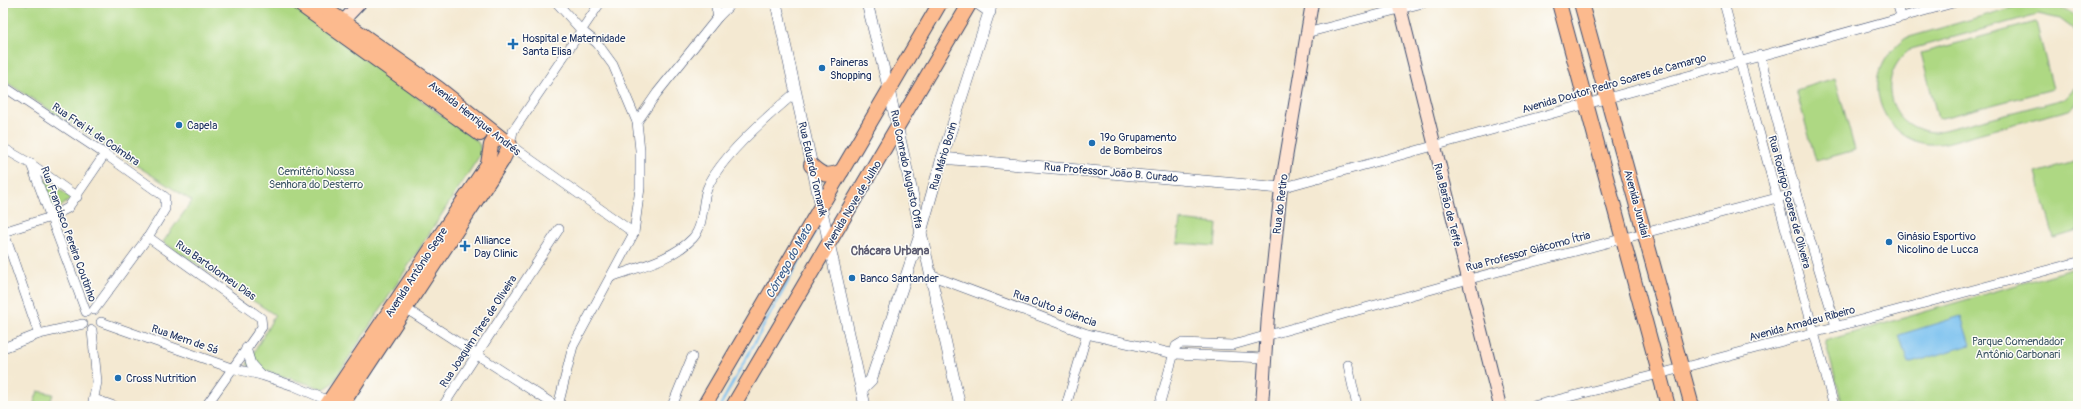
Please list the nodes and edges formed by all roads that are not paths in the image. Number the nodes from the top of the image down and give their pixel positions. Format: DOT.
graph roads {
  1 [pos="298,3"];
  2 [pos="360,3"];
  3 [pos="556,3"];
  4 [pos="600,3"];
  5 [pos="715,3"];
  6 [pos="732,3"];
  7 [pos="776,3"];
  8 [pos="867,3"];
  9 [pos="940,3"];
  10 [pos="970,3"];
  11 [pos="977,3"];
  12 [pos="1312,3"];
  13 [pos="1423,3"];
  14 [pos="1559,3"];
  15 [pos="1581,3"];
  16 [pos="1724,3"];
  17 [pos="1898,3"];
  18 [pos="1953,3"];
  19 [pos="1400,6"];
  20 [pos="314,7"];
  21 [pos="991,7"];
  22 [pos="1901,16"];
  23 [pos="718,17"];
  24 [pos="343,21"];
  25 [pos="582,30"];
  26 [pos="1306,33"];
  27 [pos="1760,55"];
  28 [pos="1740,60"];
  29 [pos="3,86"];
  30 [pos="889,90"];
  31 [pos="436,94"];
  32 [pos="795,94"];
  33 [pos="1608,97"];
  34 [pos="1587,104"];
  35 [pos="637,122"];
  36 [pos="898,127"];
  37 [pos="513,131"];
  38 [pos="494,140"];
  39 [pos="510,145"];
  40 [pos="1433,145"];
  41 [pos="3,148"];
  42 [pos="105,154"];
  43 [pos="942,158"];
  44 [pos="31,164"];
  45 [pos="811,165"];
  46 [pos="842,171"];
  47 [pos="1281,188"];
  48 [pos="1796,193"];
  49 [pos="77,197"];
  50 [pos="1776,199"];
  51 [pos="822,211"];
  52 [pos="51,217"];
  53 [pos="559,229"];
  54 [pos="3,232"];
  55 [pos="921,232"];
  56 [pos="634,233"];
  57 [pos="1645,233"];
  58 [pos="148,237"];
  59 [pos="1624,238"];
  60 [pos="829,240"];
  61 [pos="2078,262"];
  62 [pos="930,275"];
  63 [pos="611,277"];
  64 [pos="1468,280"];
  65 [pos="405,308"];
  66 [pos="90,311"];
  67 [pos="101,322"];
  68 [pos="83,324"];
  69 [pos="1836,326"];
  70 [pos="92,330"];
  71 [pos="1813,332"];
  72 [pos="39,334"];
  73 [pos="1087,334"];
  74 [pos="1267,335"];
  75 [pos="3,348"];
  76 [pos="246,348"];
  77 [pos="477,354"];
  78 [pos="1175,354"];
  79 [pos="692,357"];
  80 [pos="1265,358"];
  81 [pos="1348,365"];
  82 [pos="232,368"];
  83 [pos="1681,368"];
  84 [pos="1659,374"];
  85 [pos="261,375"];
  86 [pos="862,389"];
  87 [pos="93,403"];
  88 [pos="334,405"];
  89 [pos="114,406"];
  90 [pos="206,406"];
  91 [pos="443,406"];
  92 [pos="557,406"];
  93 [pos="672,406"];
  94 [pos="704,406"];
  95 [pos="733,406"];
  96 [pos="865,406"];
  97 [pos="960,406"];
  98 [pos="1066,406"];
  99 [pos="1159,406"];
  100 [pos="1262,406"];
  101 [pos="1357,406"];
  102 [pos="1500,406"];
  103 [pos="1533,406"];
  104 [pos="1668,406"];
  105 [pos="1692,406"];
  106 [pos="1834,406"];
  1 -- 20 [label="main road, Avenida Henrique Andrés"];
  2 -- 24 [label="main road"];
  3 -- 25 [label="street"];
  4 -- 25 [label="street"];
  5 -- 23 [label="street"];
  6 -- 23 [label="street"];
  7 -- 32 [label="street, Rua Eduardo Tomanik"];
  8 -- 30 [label="street, Rua Conrado Augusto Offa"];
  9 -- 30 [label="main road"];
  10 -- 36 [label="main road, Avenida Nove de Julho"];
  11 -- 21 [label="street, Rua Mário Borin"];
  12 -- 26 [label="main road, Rua do Retiro"];
  13 -- 19 [label="street"];
  14 -- 34 [label="main road, Avenida Jundiaí"];
  15 -- 33 [label="main road, Avenida Jundiaí"];
  16 -- 28 [label="street, Rua Rodrigo Soares de Oliveira"];
  17 -- 22 [label="street"];
  18 -- 22 [label="street, Avenida Doutor Pedro Soares de Camargo"];
  19 -- 26 [label="street"];
  19 -- 40 [label="main road, Rua Barão de Teffé"];
  20 -- 24 [label="main road"];
  20 -- 31 [label="main road, Avenida Henrique Andrés"];
  21 -- 43 [label="street, Rua Mário Borin"];
  22 -- 27 [label="street, Avenida Doutor Pedro Soares de Camargo"];
  23 -- 35 [label="street"];
  24 -- 31 [label="main road, Avenida Henrique Andrés"];
  25 -- 35 [label="street"];
  25 -- 37 [label="street"];
  26 -- 47 [label="main road, Rua do Retiro"];
  27 -- 28 [label="street, Avenida Doutor Pedro Soares de Camargo"];
  27 -- 48 [label="street, Rua Rodrigo Soares de Oliveira"];
  28 -- 33 [label="street, Avenida Doutor Pedro Soares de Camargo"];
  28 -- 50 [label="street, Rua Rodrigo Soares de Oliveira"];
  29 -- 42 [label="street, Rua Frei H. de Coimbra"];
  30 -- 36 [label="street, Rua Conrado Augusto Offa"];
  30 -- 46 [label="main road"];
  31 -- 38 [label="main road, Avenida Henrique Andrés"];
  32 -- 45 [label="street, Rua Eduardo Tomanik"];
  32 -- 63 [label="street"];
  33 -- 34 [label="street, Avenida Doutor Pedro Soares de Camargo"];
  33 -- 57 [label="main road, Avenida Jundiaí"];
  34 -- 40 [label="street, Avenida Doutor Pedro Soares de Camargo"];
  34 -- 59 [label="main road, Avenida Jundiaí"];
  35 -- 56 [label="street"];
  36 -- 55 [label="street, Rua Conrado Augusto Offa"];
  36 -- 60 [label="main road, Avenida Nove de Julho"];
  37 -- 38 [label="street"];
  37 -- 39 [label="street"];
  38 -- 39 [label="main road, Avenida Henrique Andrés"];
  38 -- 88 [label="main road, Avenida Antônio Segre"];
  39 -- 56 [label="street, Avenida Henrique Andrés"];
  39 -- 65 [label="main road, Avenida Antônio Segre"];
  40 -- 47 [label="street, Avenida Doutor Pedro Soares de Camargo"];
  40 -- 64 [label="main road, Rua Barão de Teffé"];
  41 -- 44 [label="street"];
  42 -- 49 [label="street"];
  42 -- 58 [label="street, Rua Frei H. de Coimbra"];
  43 -- 47 [label="street, Rua Professor João B. Curado"];
  43 -- 55 [label="street, Rua Mário Borin"];
  44 -- 49 [label="street"];
  44 -- 52 [label="street, Rua Francisco Pereira Coutinho"];
  45 -- 46 [label="main road"];
  45 -- 51 [label="street, Rua Eduardo Tomanik"];
  46 -- 51 [label="main road"];
  47 -- 74 [label="main road, Rua do Retiro"];
  48 -- 50 [label="street, Rua Professor Giácomo Ítria"];
  48 -- 69 [label="street, Rua Rodrigo Soares de Oliveira"];
  49 -- 52 [label="street"];
  50 -- 57 [label="street, Rua Professor Giácomo Ítria"];
  50 -- 71 [label="street, Rua Rodrigo Soares de Oliveira"];
  51 -- 60 [label="street, Rua Eduardo Tomanik"];
  51 -- 94 [label="main road"];
  52 -- 54 [label="street"];
  52 -- 66 [label="street, Rua Francisco Pereira Coutinho"];
  53 -- 77 [label="street, Rua Joaquim Pires de Oliveira"];
  54 -- 72 [label="street"];
  55 -- 62 [label="street, Rua Conrado Augusto Offa"];
  55 -- 86 [label="street, Rua Mário Borin"];
  56 -- 63 [label="street"];
  57 -- 59 [label="street, Rua Professor Giácomo Ítria"];
  57 -- 83 [label="main road, Avenida Jundiaí"];
  58 -- 66 [label="street"];
  58 -- 76 [label="street, Rua Bartolomeu Dias"];
  59 -- 64 [label="street, Rua Professor Giácomo Ítria"];
  59 -- 84 [label="main road, Avenida Jundiaí"];
  60 -- 86 [label="street, Rua Eduardo Tomanik"];
  60 -- 95 [label="main road, Avenida Nove de Julho"];
  61 -- 69 [label="street, Avenida Amadeu Ribeiro"];
  62 -- 73 [label="street, Rua Culto à Ciência"];
  62 -- 97 [label="street, Rua Conrado Augusto Offa"];
  63 -- 92 [label="street"];
  64 -- 74 [label="street, Rua Professor Giácomo Ítria"];
  64 -- 102 [label="main road, Rua Barão de Teffé"];
  65 -- 77 [label="street"];
  65 -- 88 [label="main road, Avenida Antônio Segre"];
  66 -- 67 [label="street"];
  66 -- 68 [label="street"];
  67 -- 70 [label="street"];
  67 -- 82 [label="street, Rua Mem de Sá"];
  68 -- 70 [label="street"];
  68 -- 72 [label="street"];
  69 -- 71 [label="street, Avenida Amadeu Ribeiro"];
  70 -- 87 [label="street"];
  71 -- 83 [label="street, Avenida Amadeu Ribeiro"];
  71 -- 106 [label="street, Rua Rodrigo Soares de Oliveira"];
  72 -- 75 [label="street"];
  73 -- 78 [label="street, Rua Culto à Ciência"];
  73 -- 98 [label="street"];
  74 -- 78 [label="street"];
  74 -- 80 [label="main road, Rua do Retiro"];
  76 -- 82 [label="street"];
  76 -- 85 [label="street"];
  77 -- 91 [label="street, Rua Joaquim Pires de Oliveira"];
  77 -- 92 [label="street"];
  78 -- 80 [label="street, Rua Culto à Ciência"];
  78 -- 99 [label="street"];
  79 -- 93 [label="street"];
  80 -- 100 [label="main road, Rua do Retiro"];
  81 -- 101 [label="street"];
  82 -- 85 [label="street, Rua Mem de Sá"];
  82 -- 90 [label="street"];
  83 -- 84 [label="street, Avenida Amadeu Ribeiro"];
  83 -- 105 [label="main road, Avenida Jundiaí"];
  84 -- 103 [label="street, Avenida Amadeu Ribeiro"];
  84 -- 104 [label="main road, Avenida Jundiaí"];
  85 -- 88 [label="street, Rua Mem de Sá"];
  86 -- 96 [label="street, Rua Eduardo Tomanik"];
  87 -- 89 [label="street"];
}
